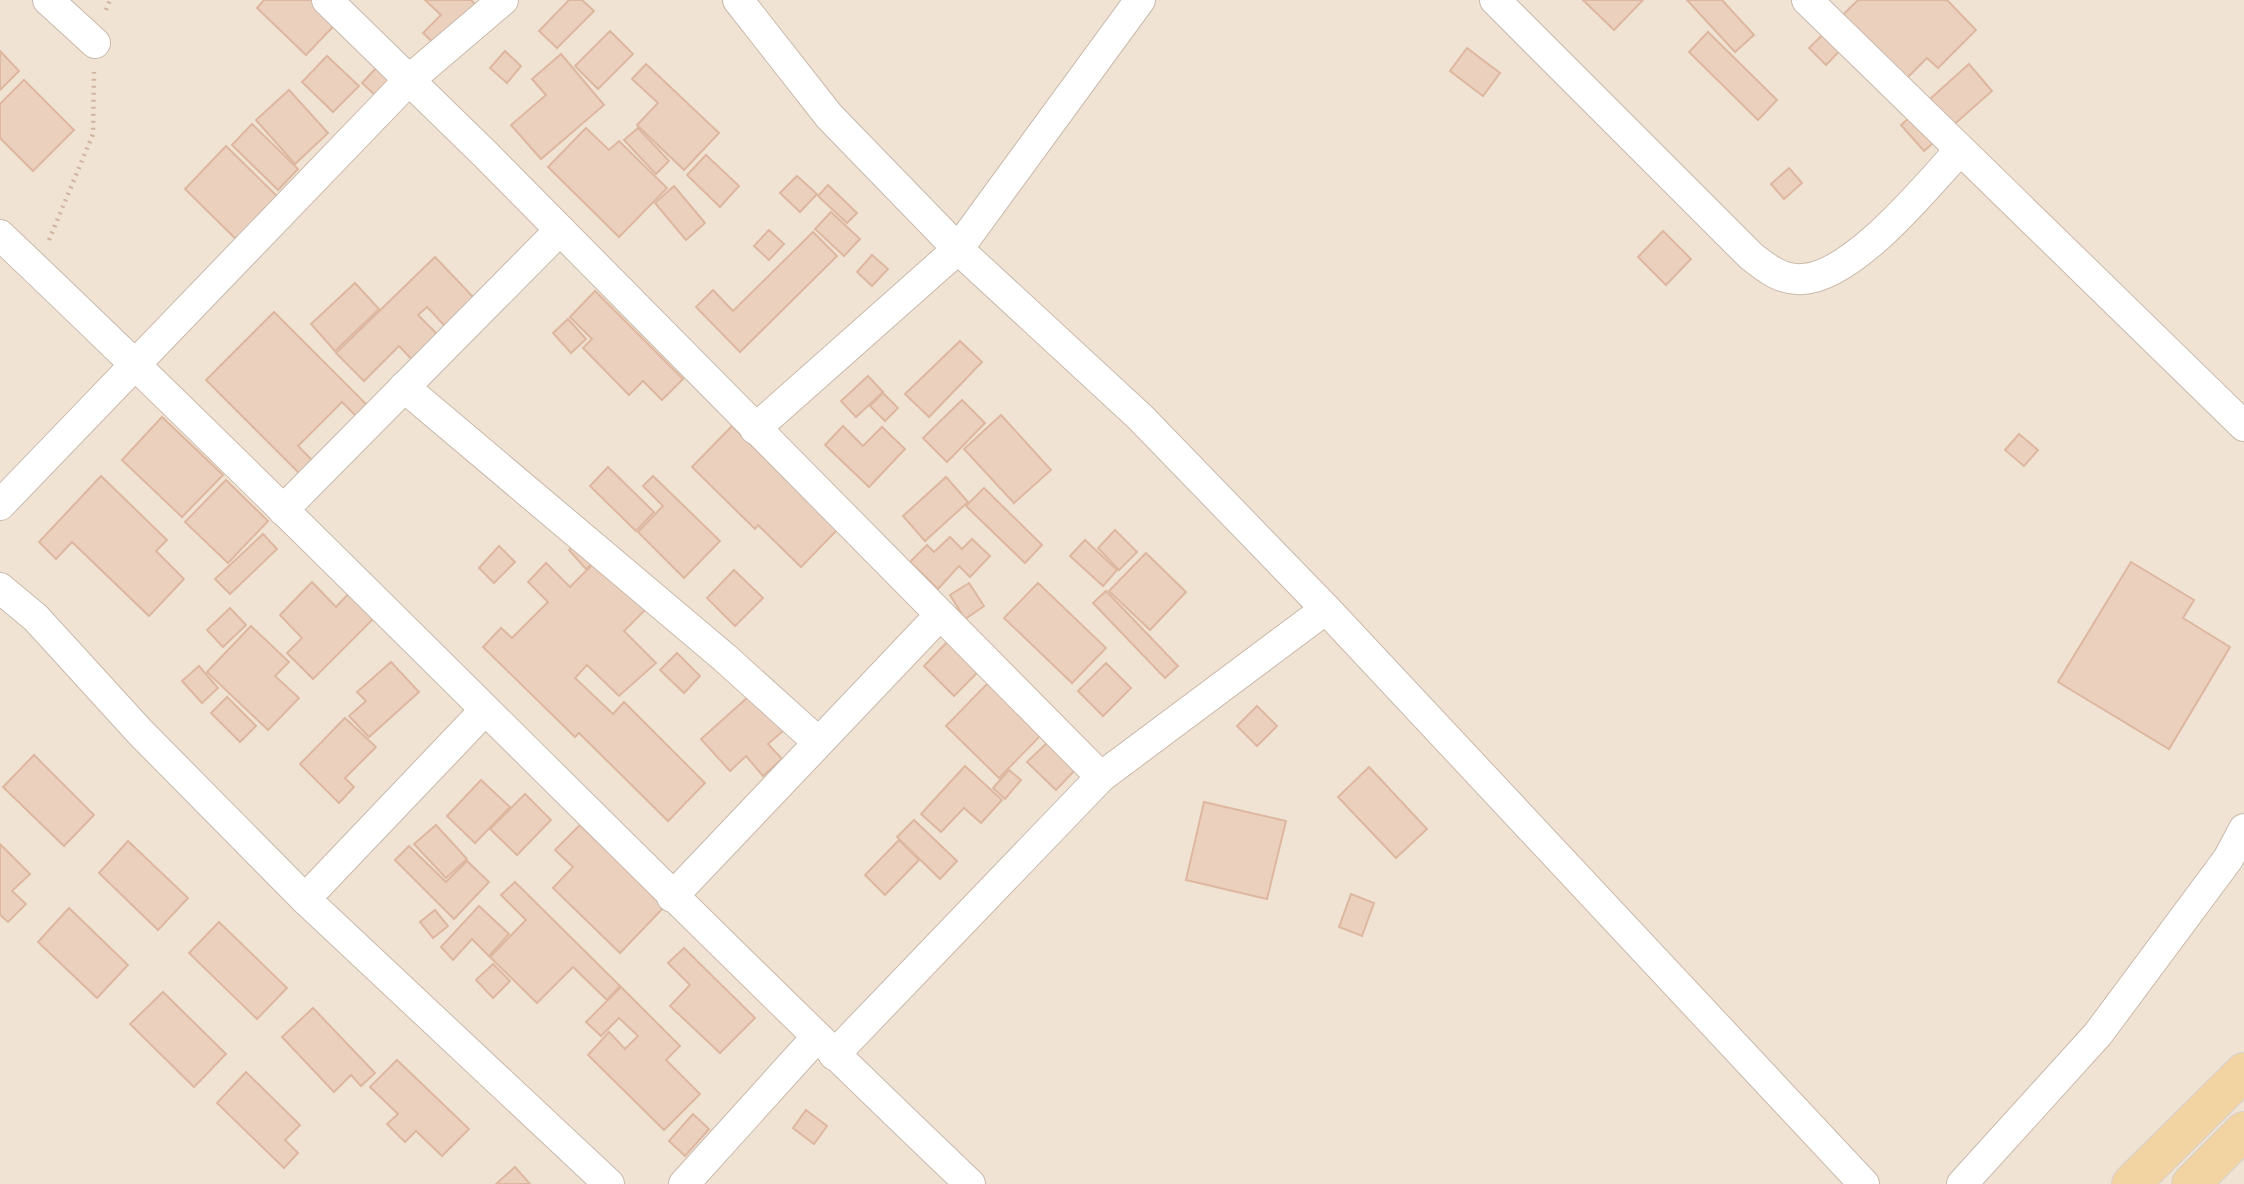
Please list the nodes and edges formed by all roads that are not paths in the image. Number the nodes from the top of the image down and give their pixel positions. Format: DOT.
graph roads {
  1 [pos="48,0"];
  2 [pos="327,0"];
  3 [pos="503,0"];
  4 [pos="738,0"];
  5 [pos="1140,0"];
  6 [pos="1496,0"];
  7 [pos="1807,0"];
  8 [pos="95,43"];
  9 [pos="409,80"];
  10 [pos="1959,151"];
  11 [pos="560,230"];
  12 [pos="0,235"];
  13 [pos="958,250"];
  14 [pos="132,365"];
  15 [pos="404,387"];
  16 [pos="2244,426"];
  17 [pos="755,429"];
  18 [pos="0,505"];
  19 [pos="283,510"];
  20 [pos="0,588"];
  21 [pos="1326,609"];
  22 [pos="939,616"];
  23 [pos="485,710"];
  24 [pos="818,742"];
  25 [pos="1101,777"];
  26 [pos="2244,829"];
  27 [pos="672,897"];
  28 [pos="305,899"];
  29 [pos="825,1046"];
  30 [pos="2244,1072"];
  31 [pos="2244,1131"];
  32 [pos="2198,1182"];
  33 [pos="609,1184"];
  34 [pos="684,1184"];
  35 [pos="970,1184"];
  36 [pos="1864,1184"];
  37 [pos="1962,1184"];
  38 [pos="2131,1184"];
  1 -- 8 [label="street"];
  2 -- 9 [label="street"];
  3 -- 9 [label="street"];
  4 -- 13 [label="street"];
  5 -- 13 [label="street"];
  6 -- 10 [label="street"];
  7 -- 10 [label="street"];
  9 -- 11 [label="street"];
  9 -- 14 [label="street"];
  10 -- 16 [label="street"];
  11 -- 15 [label="street"];
  11 -- 17 [label="street"];
  12 -- 14 [label="street"];
  13 -- 17 [label="street"];
  13 -- 21 [label="street"];
  14 -- 18 [label="street"];
  14 -- 19 [label="street"];
  15 -- 19 [label="street"];
  15 -- 24 [label="street"];
  17 -- 22 [label="street"];
  19 -- 23 [label="street"];
  20 -- 28 [label="street"];
  21 -- 25 [label="street"];
  21 -- 36 [label="street"];
  22 -- 24 [label="street"];
  22 -- 25 [label="street"];
  23 -- 27 [label="street"];
  23 -- 28 [label="street"];
  24 -- 27 [label="street"];
  25 -- 29 [label="street"];
  26 -- 37 [label="street"];
  27 -- 29 [label="street"];
  28 -- 33 [label="street"];
  29 -- 34 [label="street"];
  29 -- 35 [label="street"];
  30 -- 38 [label="main road"];
  31 -- 32 [label="main road"];
}
